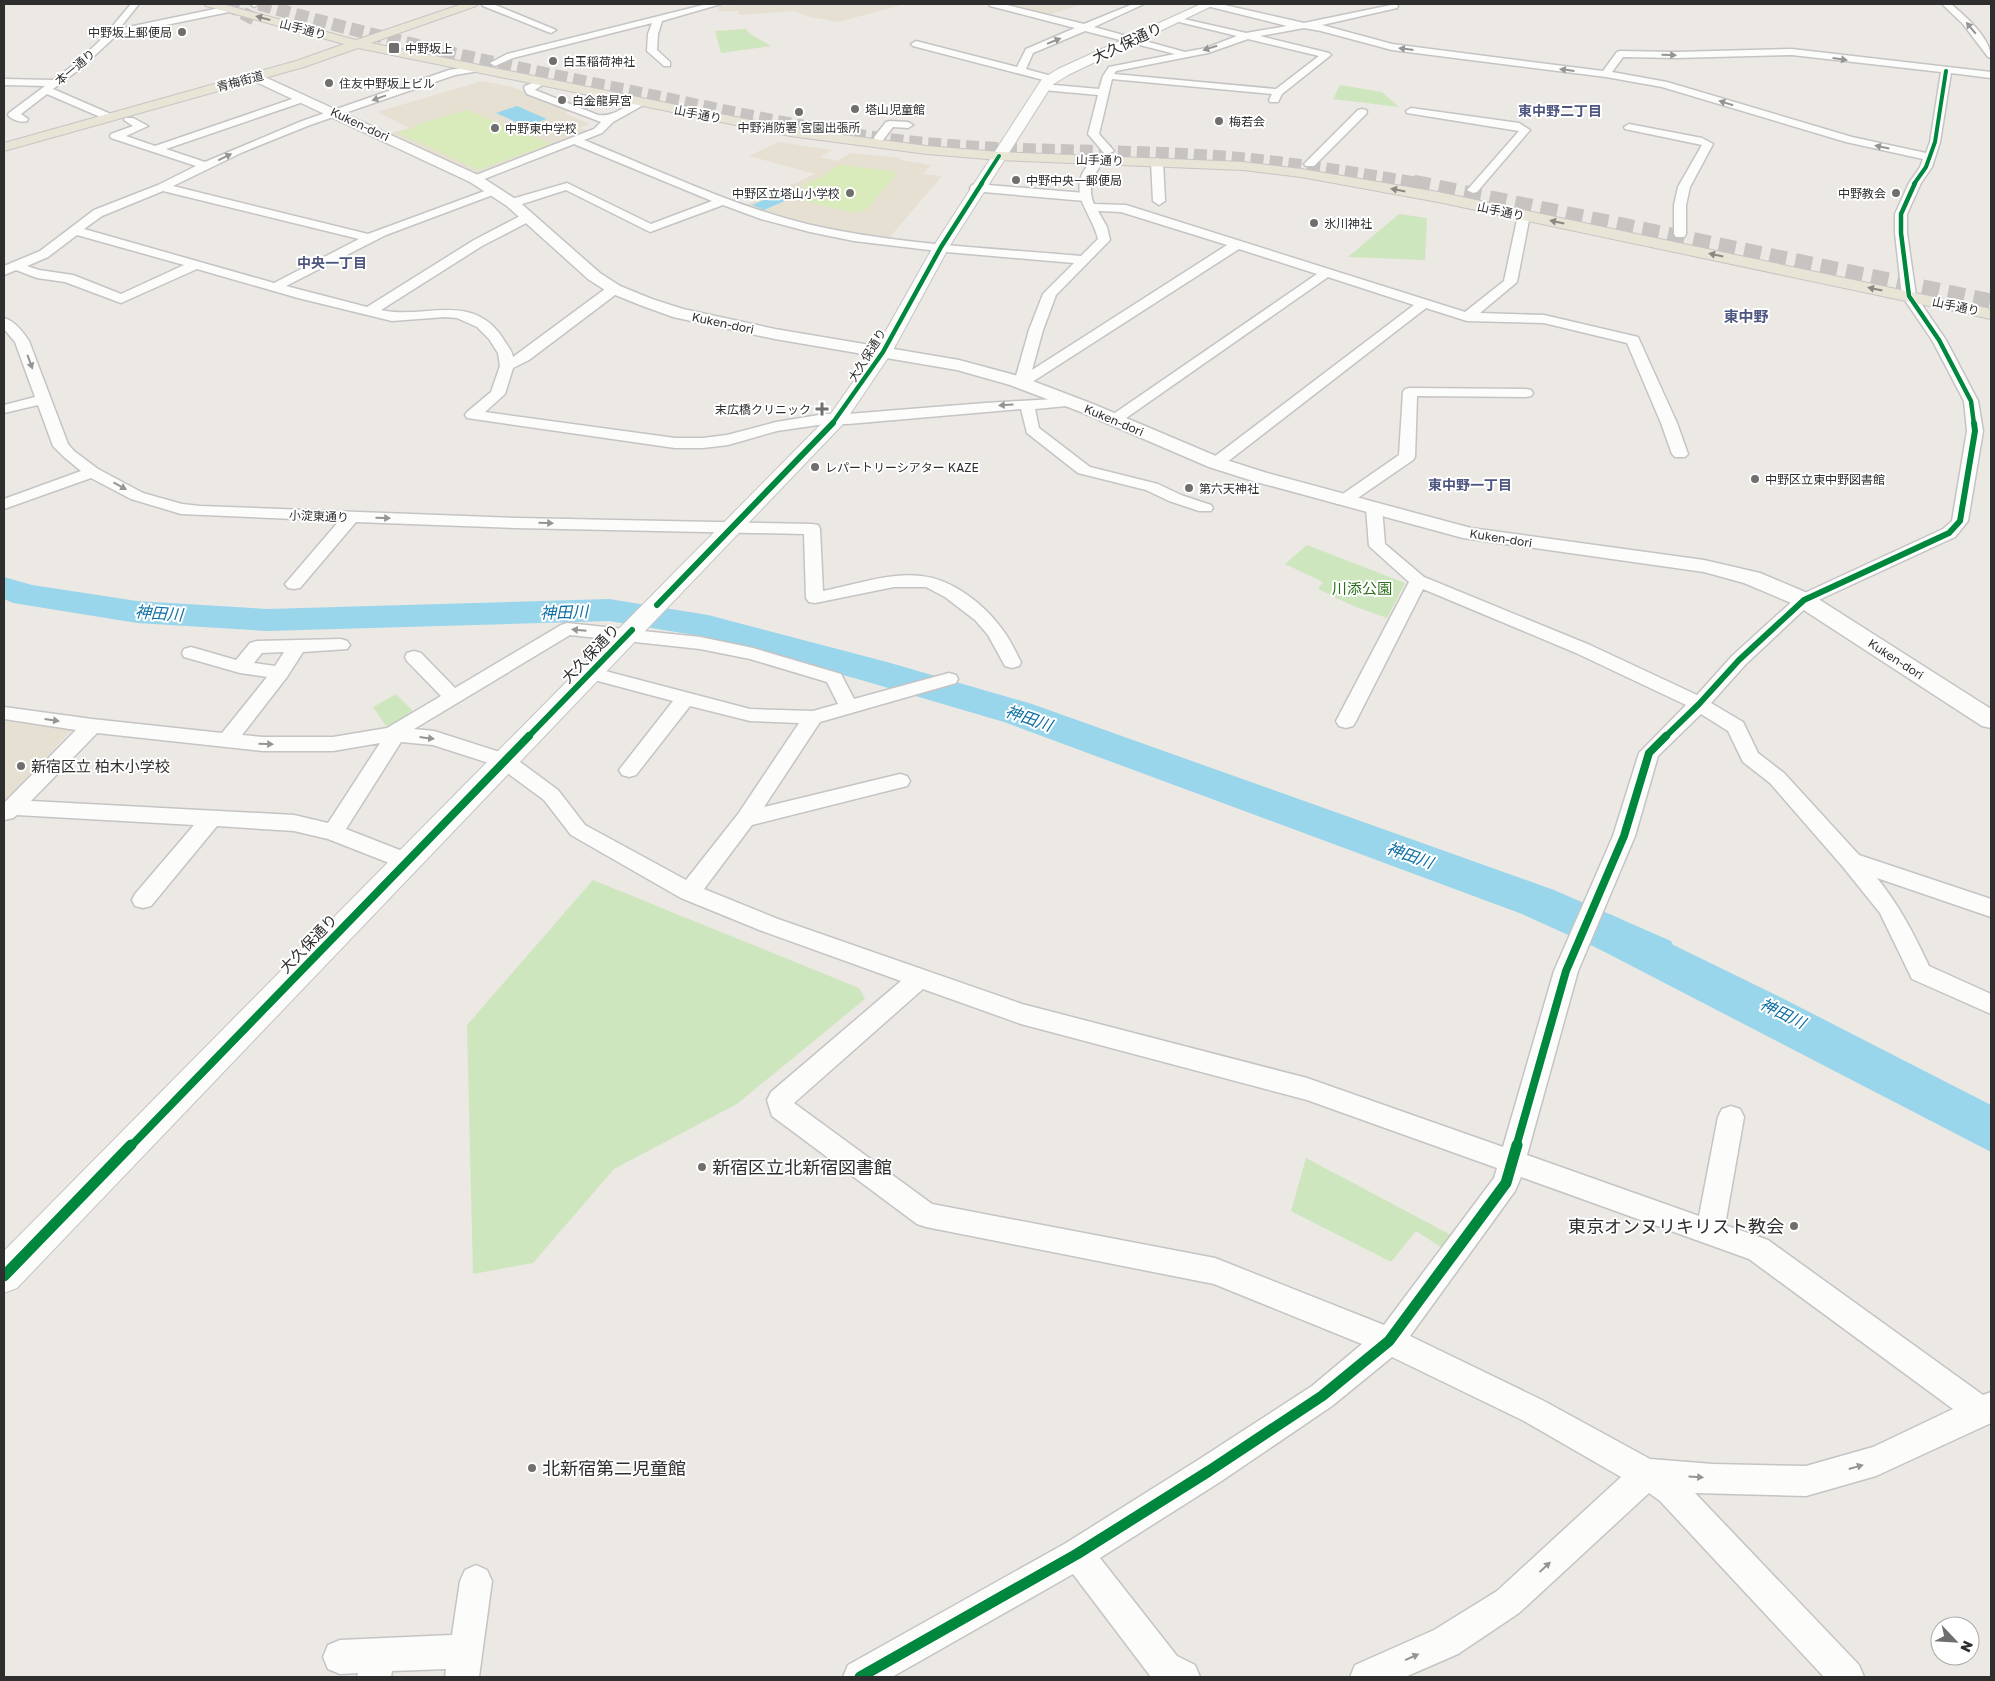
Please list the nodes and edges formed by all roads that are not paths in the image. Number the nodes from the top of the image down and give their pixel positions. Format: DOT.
graph roads {
  1 [pos="134,4"];
  2 [pos="210,4"];
  3 [pos="254,4"];
  4 [pos="456,4"];
  5 [pos="472,4"];
  6 [pos="486,4"];
  7 [pos="718,4"];
  8 [pos="993,4"];
  9 [pos="1140,4"];
  10 [pos="1210,4"];
  11 [pos="1394,4"];
  12 [pos="1946,4"];
  13 [pos="1268,7"];
  14 [pos="229,9"];
  15 [pos="1329,12"];
  16 [pos="1253,14"];
  17 [pos="1348,17"];
  18 [pos="658,19"];
  19 [pos="1178,19"];
  20 [pos="1303,25"];
  21 [pos="1084,28"];
  22 [pos="551,30"];
  23 [pos="114,33"];
  24 [pos="1249,35"];
  25 [pos="368,39"];
  26 [pos="1132,40"];
  27 [pos="345,41"];
  28 [pos="916,44"];
  29 [pos="417,47"];
  30 [pos="400,53"];
  31 [pos="1187,54"];
  32 [pos="1991,55"];
  33 [pos="1084,62"];
  34 [pos="495,63"];
  35 [pos="667,64"];
  36 [pos="476,69"];
  37 [pos="1946,70"];
  38 [pos="1020,71"];
  39 [pos="1110,73"];
  40 [pos="1606,74"];
  41 [pos="1991,75"];
  42 [pos="256,77"];
  43 [pos="4,82"];
  44 [pos="57,83"];
  45 [pos="540,83"];
  46 [pos="1047,83"];
  47 [pos="46,90"];
  48 [pos="1104,93"];
  49 [pos="302,99"];
  50 [pos="642,103"];
  51 [pos="94,110"];
  52 [pos="1411,111"];
  53 [pos="1362,112"];
  54 [pos="337,113"];
  55 [pos="109,116"];
  56 [pos="23,119"];
  57 [pos="129,120"];
  58 [pos="609,120"];
  59 [pos="908,125"];
  60 [pos="1629,126"];
  61 [pos="4,136"];
  62 [pos="879,138"];
  63 [pos="576,141"];
  64 [pos="4,147"];
  65 [pos="156,149"];
  66 [pos="1002,151"];
  67 [pos="1103,156"];
  68 [pos="1930,157"];
  69 [pos="1157,161"];
  70 [pos="1310,164"];
  71 [pos="207,166"];
  72 [pos="475,179"];
  73 [pos="162,187"];
  74 [pos="977,188"];
  75 [pos="1472,190"];
  76 [pos="494,191"];
  77 [pos="723,201"];
  78 [pos="1159,201"];
  79 [pos="1089,202"];
  80 [pos="512,203"];
  81 [pos="1524,215"];
  82 [pos="528,217"];
  83 [pos="76,231"];
  84 [pos="1680,234"];
  85 [pos="370,238"];
  86 [pos="1236,245"];
  87 [pos="941,247"];
  88 [pos="1083,260"];
  89 [pos="197,264"];
  90 [pos="10,268"];
  91 [pos="1326,273"];
  92 [pos="1907,284"];
  93 [pos="275,287"];
  94 [pos="614,289"];
  95 [pos="1991,300"];
  96 [pos="1423,304"];
  97 [pos="370,311"];
  98 [pos="1991,314"];
  99 [pos="1467,317"];
  100 [pos="4,322"];
  101 [pos="883,352"];
  102 [pos="507,366"];
  103 [pos="1021,383"];
  104 [pos="1526,394"];
  105 [pos="42,400"];
  106 [pos="1072,402"];
  107 [pos="1026,404"];
  108 [pos="4,410"];
  109 [pos="836,419"];
  110 [pos="1114,420"];
  111 [pos="1975,431"];
  112 [pos="1991,434"];
  113 [pos="1680,454"];
  114 [pos="1216,463"];
  115 [pos="92,472"];
  116 [pos="1343,501"];
  117 [pos="4,504"];
  118 [pos="1205,508"];
  119 [pos="1374,508"];
  120 [pos="351,517"];
  121 [pos="732,527"];
  122 [pos="1418,581"];
  123 [pos="294,584"];
  124 [pos="1804,600"];
  125 [pos="630,632"];
  126 [pos="341,645"];
  127 [pos="297,647"];
  128 [pos="192,653"];
  129 [pos="414,657"];
  130 [pos="1012,662"];
  131 [pos="240,667"];
  132 [pos="590,672"];
  133 [pos="280,673"];
  134 [pos="949,679"];
  135 [pos="454,697"];
  136 [pos="685,699"];
  137 [pos="1699,704"];
  138 [pos="848,705"];
  139 [pos="4,713"];
  140 [pos="813,717"];
  141 [pos="1991,720"];
  142 [pos="1346,721"];
  143 [pos="92,726"];
  144 [pos="392,734"];
  145 [pos="227,740"];
  146 [pos="512,765"];
  147 [pos="630,770"];
  148 [pos="900,780"];
  149 [pos="8,812"];
  150 [pos="211,819"];
  151 [pos="745,819"];
  152 [pos="333,832"];
  153 [pos="1850,861"];
  154 [pos="407,862"];
  155 [pos="690,892"];
  156 [pos="143,900"];
  157 [pos="1991,908"];
  158 [pos="920,978"];
  159 [pos="1991,1004"];
  160 [pos="1731,1117"];
  161 [pos="1513,1162"];
  162 [pos="1710,1231"];
  163 [pos="4,1276"];
  164 [pos="1389,1341"];
  165 [pos="1986,1410"];
  166 [pos="1647,1474"];
  167 [pos="1076,1554"];
  168 [pos="476,1581"];
  169 [pos="340,1657"];
  170 [pos="464,1664"];
  171 [pos="377,1666"];
  172 [pos="860,1677"];
  173 [pos="1183,1677"];
  174 [pos="1367,1677"];
  175 [pos="1848,1677"];
  1 -- 23 [label="street, 本一通り"];
  2 -- 14 [label="main road, 山手通り"];
  3 -- 25 [label="main road, 山手通り"];
  4 -- 25 [label="main road, 青梅街道"];
  5 -- 25 [label="main road, 青梅街道"];
  6 -- 22 [label="street"];
  7 -- 18 [label="street"];
  8 -- 21 [label="street"];
  9 -- 21 [label="street"];
  10 -- 16 [label="street"];
  10 -- 19 [label="main road, 大久保通り"];
  11 -- 17 [label="street"];
  32 -- 12 [label="street, one-way"];
  13 -- 16 [label="street"];
  14 -- 23 [label="street"];
  27 -- 14 [label="main road, 山手通り, one-way"];
  15 -- 17 [label="street"];
  16 -- 20 [label="street"];
  17 -- 20 [label="street"];
  18 -- 34 [label="street"];
  18 -- 35 [label="street"];
  19 -- 24 [label="street"];
  19 -- 26 [label="main road, 大久保通り"];
  20 -- 24 [label="street"];
  40 -- 20 [label="street, one-way"];
  21 -- 26 [label="street"];
  38 -- 21 [label="street, one-way"];
  23 -- 44 [label="street, 本一通り"];
  24 -- 31 [label="street, one-way"];
  24 -- 39 [label="street"];
  25 -- 27 [label="main road, 青梅街道"];
  25 -- 29 [label="main road, 山手通り"];
  25 -- 30 [label="main road, 山手通り"];
  25 -- 42 [label="main road, 青梅街道"];
  26 -- 31 [label="street"];
  26 -- 33 [label="main road, 大久保通り"];
  27 -- 51 [label="main road, 青梅街道"];
  28 -- 38 [label="street"];
  29 -- 30 [label="main road"];
  29 -- 34 [label="main road, 山手通り"];
  30 -- 36 [label="main road, 山手通り"];
  31 -- 39 [label="street"];
  33 -- 39 [label="street"];
  33 -- 46 [label="main road, 大久保通り"];
  34 -- 62 [label="main road, 山手通り"];
  36 -- 45 [label="main road, 山手通り"];
  36 -- 54 [label="street, one-way"];
  40 -- 37 [label="street, one-way"];
  37 -- 41 [label="street"];
  37 -- 68 [label="street"];
  38 -- 46 [label="street"];
  39 -- 48 [label="street"];
  68 -- 40 [label="street, one-way"];
  42 -- 49 [label="street, Kuken-dori"];
  42 -- 55 [label="main road, 青梅街道"];
  43 -- 44 [label="street"];
  44 -- 47 [label="street, 本一通り"];
  45 -- 50 [label="main road, 山手通り"];
  45 -- 58 [label="street"];
  46 -- 48 [label="street"];
  46 -- 66 [label="main road, 大久保通り"];
  47 -- 51 [label="street"];
  47 -- 56 [label="street, 本一通り"];
  48 -- 67 [label="street"];
  49 -- 54 [label="street, Kuken-dori"];
  49 -- 65 [label="street"];
  50 -- 58 [label="street"];
  50 -- 66 [label="main road, 山手通り"];
  51 -- 55 [label="street"];
  51 -- 61 [label="main road, 青梅街道"];
  52 -- 75 [label="street"];
  53 -- 70 [label="street"];
  71 -- 54 [label="street, one-way"];
  54 -- 72 [label="street, Kuken-dori"];
  55 -- 64 [label="main road, 青梅街道"];
  57 -- 65 [label="street"];
  58 -- 63 [label="street"];
  59 -- 62 [label="street"];
  60 -- 84 [label="street"];
  62 -- 66 [label="main road, 山手通り"];
  63 -- 72 [label="street"];
  63 -- 77 [label="street"];
  65 -- 71 [label="street"];
  66 -- 67 [label="main road, 山手通り"];
  66 -- 74 [label="main road, 大久保通り"];
  67 -- 69 [label="main road, 山手通り"];
  67 -- 70 [label="main road, 山手通り"];
  67 -- 79 [label="street"];
  68 -- 92 [label="street"];
  69 -- 78 [label="street"];
  81 -- 69 [label="main road, 山手通り, one-way"];
  70 -- 75 [label="main road, 山手通り"];
  71 -- 73 [label="street"];
  72 -- 76 [label="street, Kuken-dori"];
  73 -- 83 [label="street"];
  73 -- 85 [label="street"];
  74 -- 79 [label="street"];
  74 -- 87 [label="main road, 大久保通り"];
  75 -- 84 [label="main road, 山手通り"];
  76 -- 80 [label="street, Kuken-dori"];
  76 -- 85 [label="street"];
  77 -- 80 [label="street"];
  77 -- 87 [label="street"];
  79 -- 86 [label="street"];
  79 -- 88 [label="street"];
  80 -- 82 [label="street, Kuken-dori"];
  92 -- 81 [label="main road, 山手通り, one-way"];
  81 -- 99 [label="street"];
  82 -- 94 [label="street, Kuken-dori"];
  82 -- 97 [label="street"];
  83 -- 89 [label="street"];
  83 -- 90 [label="street"];
  84 -- 92 [label="main road, 山手通り"];
  85 -- 93 [label="street"];
  86 -- 91 [label="street"];
  86 -- 103 [label="street"];
  87 -- 88 [label="street"];
  87 -- 101 [label="main road, 大久保通り"];
  88 -- 103 [label="street"];
  89 -- 90 [label="street"];
  89 -- 93 [label="street"];
  91 -- 96 [label="street"];
  91 -- 110 [label="street"];
  92 -- 95 [label="main road, 山手通り"];
  92 -- 98 [label="main road, 山手通り"];
  92 -- 111 [label="street"];
  93 -- 97 [label="street"];
  94 -- 101 [label="street, Kuken-dori"];
  94 -- 102 [label="street"];
  96 -- 99 [label="street"];
  96 -- 114 [label="street"];
  97 -- 102 [label="street"];
  99 -- 113 [label="street"];
  100 -- 105 [label="street, 小淀東通り, one-way"];
  101 -- 103 [label="street, Kuken-dori"];
  101 -- 109 [label="main road, 大久保通り"];
  102 -- 109 [label="street"];
  103 -- 106 [label="street, Kuken-dori"];
  104 -- 116 [label="street"];
  105 -- 108 [label="street"];
  105 -- 115 [label="street, 小淀東通り"];
  106 -- 107 [label="street"];
  106 -- 110 [label="street, Kuken-dori"];
  107 -- 109 [label="street, one-way"];
  107 -- 118 [label="street"];
  109 -- 121 [label="main road, 大久保通り"];
  110 -- 114 [label="street, Kuken-dori"];
  111 -- 112 [label="street"];
  111 -- 124 [label="street"];
  114 -- 116 [label="street, Kuken-dori"];
  115 -- 117 [label="street"];
  115 -- 120 [label="street, 小淀東通り, one-way"];
  116 -- 119 [label="street, Kuken-dori"];
  119 -- 122 [label="street"];
  119 -- 124 [label="street, Kuken-dori"];
  120 -- 121 [label="street, 小淀東通り, one-way"];
  120 -- 123 [label="street"];
  121 -- 125 [label="main road, 大久保通り"];
  121 -- 130 [label="street, 小淀東通り"];
  122 -- 137 [label="street"];
  122 -- 142 [label="street"];
  124 -- 137 [label="street"];
  124 -- 141 [label="street, Kuken-dori"];
  125 -- 132 [label="main road, 大久保通り"];
  125 -- 135 [label="street, one-way"];
  125 -- 138 [label="street"];
  126 -- 127 [label="street"];
  127 -- 131 [label="street"];
  127 -- 133 [label="street"];
  128 -- 131 [label="street"];
  129 -- 135 [label="street"];
  131 -- 133 [label="street"];
  132 -- 136 [label="street"];
  132 -- 146 [label="main road, 大久保通り"];
  133 -- 145 [label="street"];
  134 -- 138 [label="street"];
  135 -- 144 [label="street"];
  136 -- 140 [label="street"];
  136 -- 147 [label="street"];
  137 -- 153 [label="street"];
  137 -- 161 [label="street"];
  138 -- 140 [label="street"];
  139 -- 143 [label="street, one-way"];
  140 -- 151 [label="street"];
  143 -- 145 [label="street"];
  143 -- 149 [label="street"];
  145 -- 144 [label="street, one-way"];
  144 -- 146 [label="street, one-way"];
  144 -- 152 [label="street"];
  146 -- 154 [label="main road, 大久保通り"];
  146 -- 155 [label="street"];
  148 -- 151 [label="street"];
  149 -- 150 [label="street"];
  150 -- 152 [label="street"];
  150 -- 156 [label="street"];
  151 -- 155 [label="street"];
  152 -- 154 [label="street"];
  153 -- 157 [label="street"];
  153 -- 159 [label="street"];
  154 -- 163 [label="main road, 大久保通り"];
  155 -- 158 [label="street"];
  158 -- 161 [label="street"];
  158 -- 164 [label="street"];
  160 -- 162 [label="street"];
  161 -- 162 [label="street"];
  161 -- 164 [label="street"];
  162 -- 165 [label="street"];
  164 -- 166 [label="street"];
  164 -- 167 [label="street"];
  166 -- 165 [label="street, one-way"];
  174 -- 166 [label="street, one-way"];
  166 -- 175 [label="street"];
  167 -- 172 [label="street"];
  167 -- 173 [label="street"];
  168 -- 170 [label="street"];
  169 -- 171 [label="street"];
  170 -- 171 [label="street"];
}
